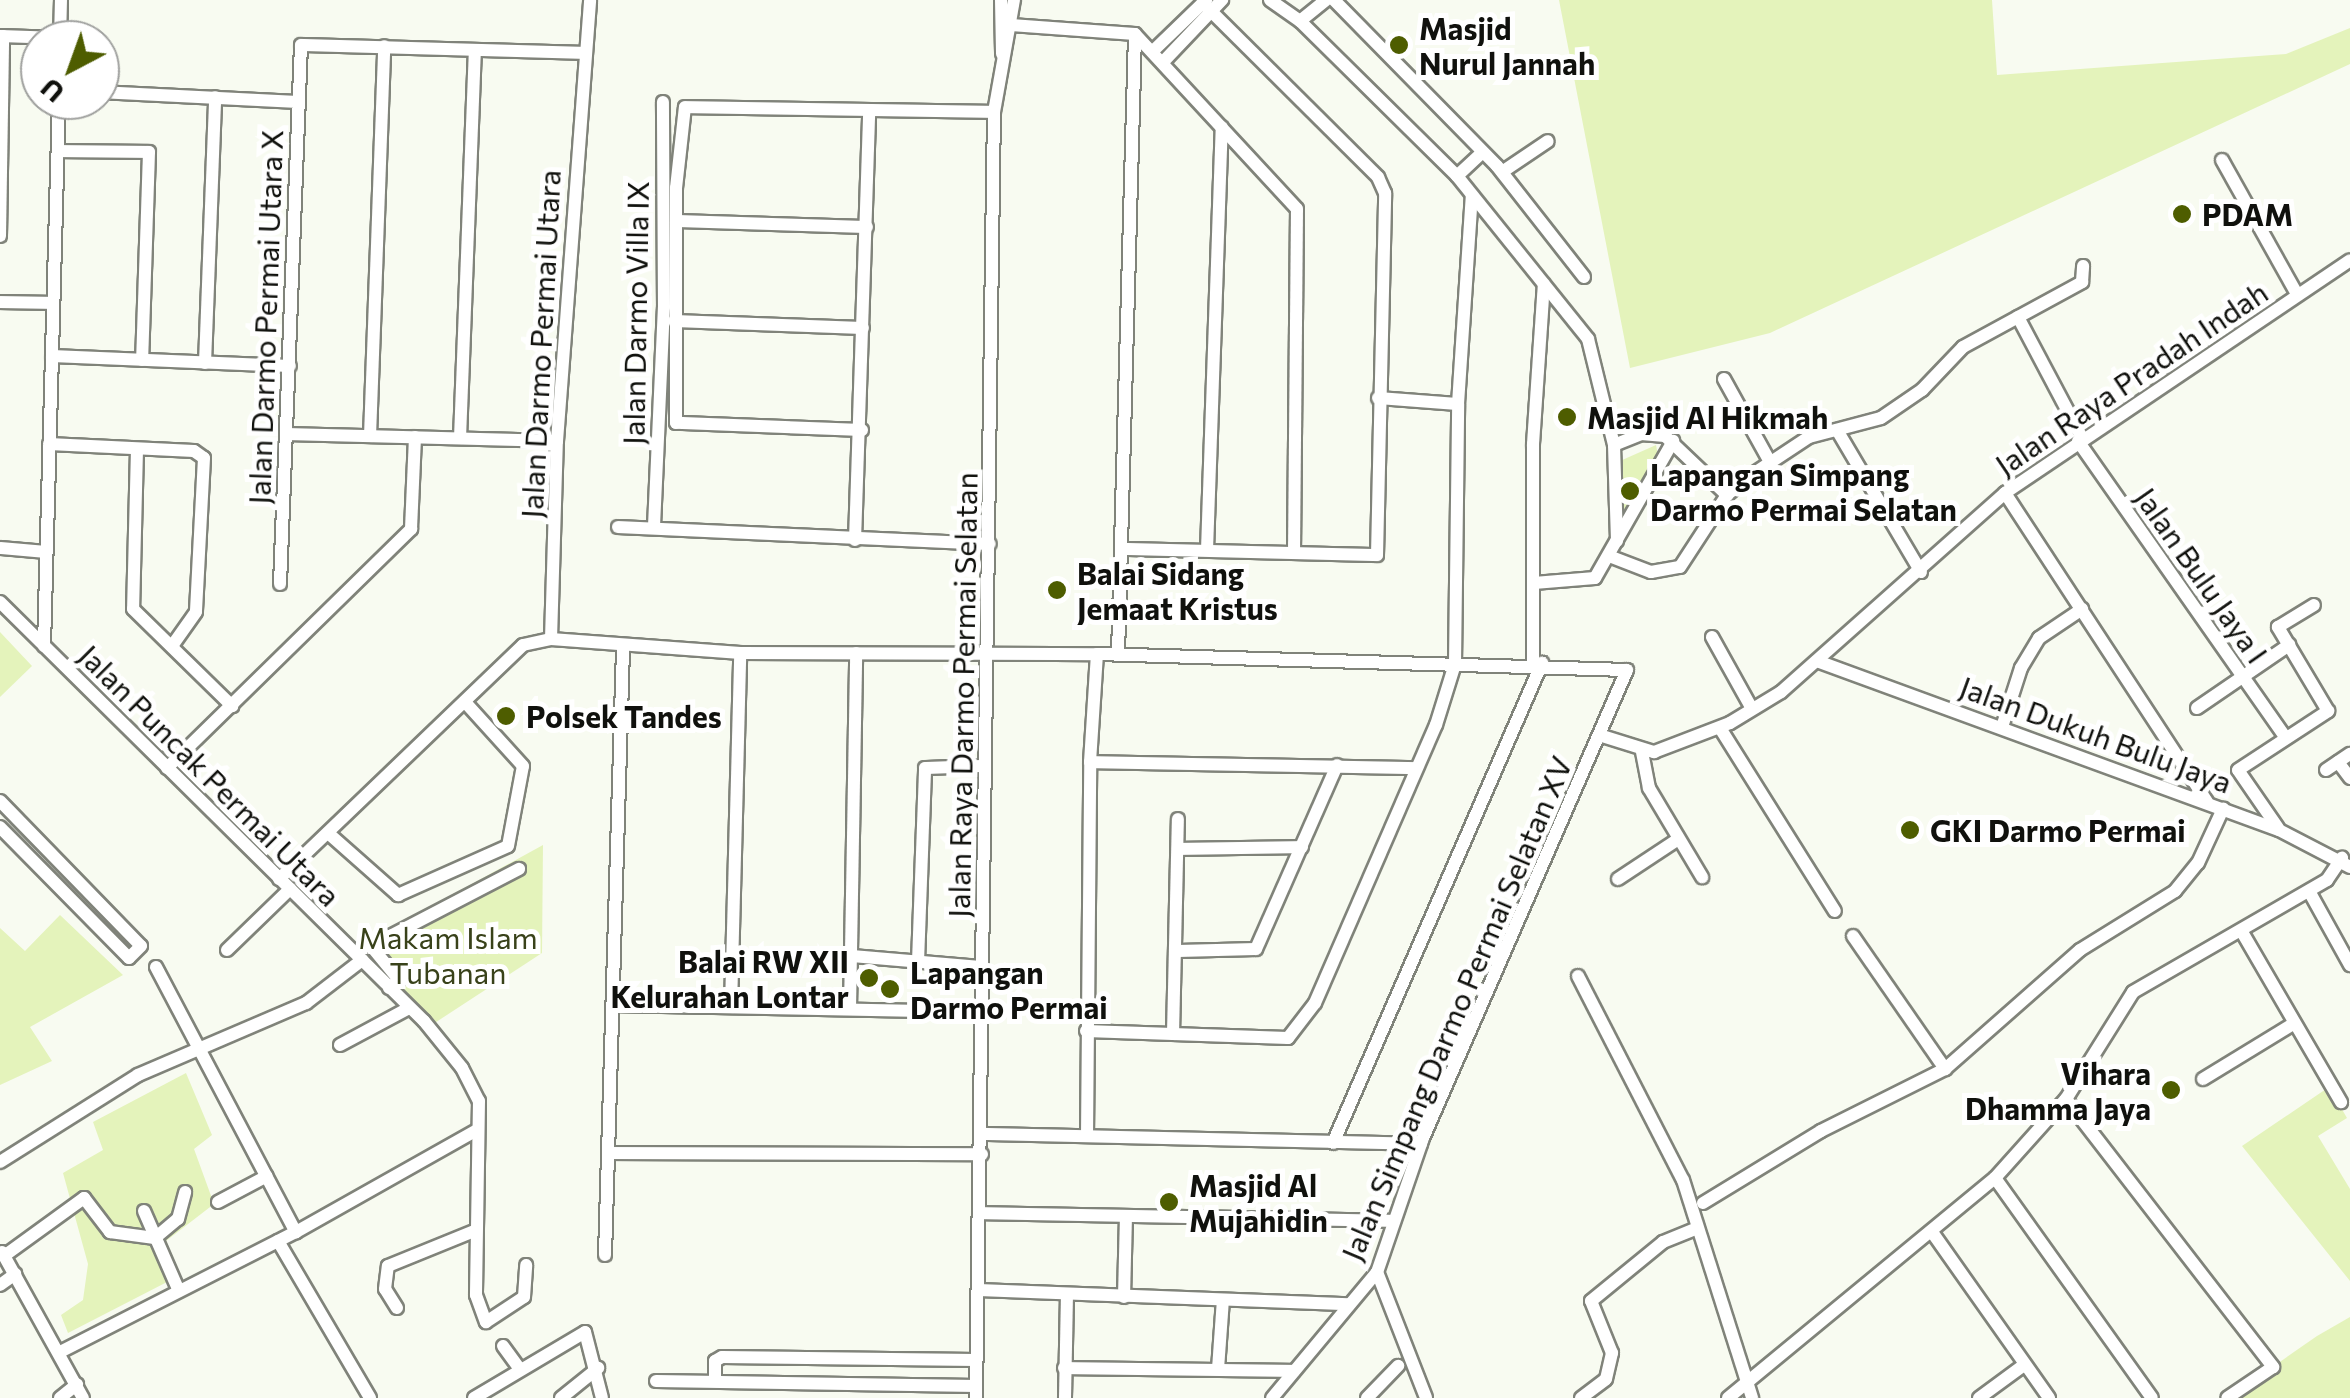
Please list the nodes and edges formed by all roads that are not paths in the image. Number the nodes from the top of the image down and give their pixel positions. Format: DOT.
graph roads {
  1 [pos="590,0"];
  2 [pos="1001,0"];
  3 [pos="1014,0"];
  4 [pos="1222,0"];
  5 [pos="1270,0"];
  6 [pos="1326,0"];
  7 [pos="1334,0"];
  8 [pos="1206,5"];
  9 [pos="1300,20"];
  10 [pos="1011,25"];
  11 [pos="1135,34"];
  12 [pos="1,36"];
  13 [pos="384,46"];
  14 [pos="475,50"];
  15 [pos="1153,51"];
  16 [pos="582,53"];
  17 [pos="1002,54"];
  18 [pos="1164,62"];
  19 [pos="120,93"];
  20 [pos="1,95"];
  21 [pos="216,97"];
  22 [pos="297,102"];
  23 [pos="663,102"];
  24 [pos="870,111"];
  25 [pos="994,112"];
  26 [pos="59,120"];
  27 [pos="1222,128"];
  28 [pos="1548,141"];
  29 [pos="59,151"];
  30 [pos="1483,152"];
  31 [pos="2222,160"];
  32 [pos="1502,172"];
  33 [pos="1457,176"];
  34 [pos="1472,195"];
  35 [pos="676,222"];
  36 [pos="867,227"];
  37 [pos="0,236"];
  38 [pos="2350,260"];
  39 [pos="2083,266"];
  40 [pos="1584,277"];
  41 [pos="1544,284"];
  42 [pos="2297,294"];
  43 [pos="0,302"];
  44 [pos="52,303"];
  45 [pos="2018,317"];
  46 [pos="674,321"];
  47 [pos="863,328"];
  48 [pos="52,356"];
  49 [pos="142,360"];
  50 [pos="205,362"];
  51 [pos="290,366"];
  52 [pos="1724,379"];
  53 [pos="1378,398"];
  54 [pos="1458,404"];
  55 [pos="862,430"];
  56 [pos="1836,430"];
  57 [pos="286,434"];
  58 [pos="370,436"];
  59 [pos="415,437"];
  60 [pos="460,438"];
  61 [pos="1673,440"];
  62 [pos="2080,440"];
  63 [pos="557,441"];
  64 [pos="49,444"];
  65 [pos="1614,445"];
  66 [pos="137,448"];
  67 [pos="1770,462"];
  68 [pos="2006,493"];
  69 [pos="1727,495"];
  70 [pos="654,526"];
  71 [pos="618,527"];
  72 [pos="855,540"];
  73 [pos="1617,541"];
  74 [pos="990,544"];
  75 [pos="0,548"];
  76 [pos="1124,549"];
  77 [pos="1208,550"];
  78 [pos="46,552"];
  79 [pos="1294,553"];
  80 [pos="1610,556"];
  81 [pos="1921,572"];
  82 [pos="1534,583"];
  83 [pos="280,584"];
  84 [pos="0,602"];
  85 [pos="2314,605"];
  86 [pos="2082,609"];
  87 [pos="1712,637"];
  88 [pos="551,639"];
  89 [pos="2289,645"];
  90 [pos="44,646"];
  91 [pos="172,646"];
  92 [pos="624,647"];
  93 [pos="856,652"];
  94 [pos="740,653"];
  95 [pos="990,654"];
  96 [pos="1097,654"];
  97 [pos="1118,655"];
  98 [pos="1817,661"];
  99 [pos="1538,663"];
  100 [pos="1453,671"];
  101 [pos="2243,678"];
  102 [pos="466,702"];
  103 [pos="232,706"];
  104 [pos="2197,708"];
  105 [pos="1752,710"];
  106 [pos="2003,724"];
  107 [pos="1720,728"];
  108 [pos="1599,736"];
  109 [pos="2284,738"];
  110 [pos="1642,752"];
  111 [pos="2344,758"];
  112 [pos="1090,762"];
  113 [pos="1337,765"];
  114 [pos="982,766"];
  115 [pos="167,768"];
  116 [pos="1415,768"];
  117 [pos="2326,770"];
  118 [pos="2350,778"];
  119 [pos="0,801"];
  120 [pos="2207,802"];
  121 [pos="2223,808"];
  122 [pos="1178,820"];
  123 [pos="0,827"];
  124 [pos="2279,830"];
  125 [pos="328,833"];
  126 [pos="1676,840"];
  127 [pos="1302,847"];
  128 [pos="1180,849"];
  129 [pos="58,860"];
  130 [pos="2346,862"];
  131 [pos="520,869"];
  132 [pos="45,873"];
  133 [pos="1702,877"];
  134 [pos="1618,879"];
  135 [pos="284,884"];
  136 [pos="2309,891"];
  137 [pos="1835,912"];
  138 [pos="2242,932"];
  139 [pos="1853,936"];
  140 [pos="227,950"];
  141 [pos="1178,951"];
  142 [pos="852,956"];
  143 [pos="362,960"];
  144 [pos="918,962"];
  145 [pos="2350,965"];
  146 [pos="156,967"];
  147 [pos="981,967"];
  148 [pos="1578,976"];
  149 [pos="389,988"];
  150 [pos="615,1004"];
  151 [pos="731,1007"];
  152 [pos="410,1008"];
  153 [pos="850,1009"];
  154 [pos="983,1012"];
  155 [pos="2292,1024"];
  156 [pos="1086,1031"];
  157 [pos="1173,1034"];
  158 [pos="340,1045"];
  159 [pos="198,1046"];
  160 [pos="1945,1069"];
  161 [pos="2203,1080"];
  162 [pos="2066,1099"];
  163 [pos="2341,1102"];
  164 [pos="477,1130"];
  165 [pos="983,1134"];
  166 [pos="1088,1136"];
  167 [pos="1332,1143"];
  168 [pos="1421,1144"];
  169 [pos="612,1153"];
  170 [pos="982,1154"];
  171 [pos="0,1162"];
  172 [pos="266,1176"];
  173 [pos="1995,1178"];
  174 [pos="186,1192"];
  175 [pos="218,1202"];
  176 [pos="1703,1202"];
  177 [pos="144,1211"];
  178 [pos="980,1213"];
  179 [pos="1126,1218"];
  180 [pos="1394,1221"];
  181 [pos="1694,1229"];
  182 [pos="474,1231"];
  183 [pos="296,1232"];
  184 [pos="1932,1232"];
  185 [pos="155,1238"];
  186 [pos="278,1241"];
  187 [pos="2,1253"];
  188 [pos="606,1255"];
  189 [pos="526,1264"];
  190 [pos="1376,1272"];
  191 [pos="15,1274"];
  192 [pos="0,1285"];
  193 [pos="978,1290"];
  194 [pos="179,1292"];
  195 [pos="1067,1296"];
  196 [pos="1124,1297"];
  197 [pos="1223,1300"];
  198 [pos="1349,1304"];
  199 [pos="397,1308"];
  200 [pos="503,1346"];
  201 [pos="62,1351"];
  202 [pos="748,1358"];
  203 [pos="811,1358"];
  204 [pos="976,1360"];
  205 [pos="2024,1365"];
  206 [pos="1398,1366"];
  207 [pos="519,1368"];
  208 [pos="598,1368"];
  209 [pos="1064,1368"];
  210 [pos="1218,1369"];
  211 [pos="1294,1371"];
  212 [pos="715,1378"];
  213 [pos="747,1379"];
  214 [pos="656,1381"];
  215 [pos="811,1381"];
  216 [pos="1745,1382"];
  217 [pos="77,1384"];
  218 [pos="976,1392"];
  219 [pos="60,1398"];
  220 [pos="83,1398"];
  221 [pos="370,1398"];
  222 [pos="474,1398"];
  223 [pos="562,1398"];
  224 [pos="602,1398"];
  225 [pos="1065,1398"];
  226 [pos="1272,1398"];
  227 [pos="1367,1398"];
  228 [pos="1426,1398"];
  229 [pos="1580,1398"];
  230 [pos="1728,1398"];
  231 [pos="1752,1398"];
  232 [pos="1979,1398"];
  233 [pos="2048,1398"];
  234 [pos="2152,1398"];
  235 [pos="2227,1398"];
  1 -- 16 [label="street, Jalan Darmo Permai Utara"];
  2 -- 17 [label="street, Jalan Raya Darmo Permai Selatan"];
  3 -- 10 [label="street, Jalan Raya Darmo Permai Selatan"];
  4 -- 8 [label="street"];
  5 -- 9 [label="street"];
  6 -- 9 [label="street"];
  7 -- 30 [label="street"];
  8 -- 15 [label="street"];
  8 -- 18 [label="street"];
  8 -- 53 [label="street"];
  9 -- 33 [label="street"];
  10 -- 11 [label="street"];
  10 -- 17 [label="street, Jalan Raya Darmo Permai Selatan"];
  11 -- 15 [label="street"];
  11 -- 76 [label="street"];
  12 -- 20 [label="street"];
  13 -- 14 [label="street"];
  13 -- 22 [label="street, Jalan Darmo Permai Utara X"];
  13 -- 58 [label="street"];
  14 -- 16 [label="street"];
  14 -- 60 [label="street"];
  15 -- 18 [label="street"];
  16 -- 63 [label="street, Jalan Darmo Permai Utara"];
  17 -- 25 [label="street, Jalan Raya Darmo Permai Selatan"];
  18 -- 27 [label="street"];
  19 -- 21 [label="street"];
  20 -- 37 [label="street"];
  21 -- 22 [label="street"];
  21 -- 50 [label="street"];
  22 -- 51 [label="street, Jalan Darmo Permai Utara X"];
  23 -- 70 [label="street, Jalan Darmo Villa IX"];
  24 -- 25 [label="street"];
  24 -- 35 [label="street"];
  24 -- 36 [label="street"];
  25 -- 74 [label="street, Jalan Raya Darmo Permai Selatan"];
  26 -- 29 [label="street"];
  27 -- 77 [label="street"];
  27 -- 79 [label="street"];
  28 -- 32 [label="street"];
  29 -- 44 [label="street"];
  29 -- 49 [label="street"];
  30 -- 32 [label="street"];
  30 -- 33 [label="street"];
  31 -- 42 [label="street"];
  32 -- 40 [label="street"];
  33 -- 34 [label="street"];
  34 -- 41 [label="street"];
  34 -- 54 [label="street"];
  35 -- 36 [label="street"];
  35 -- 46 [label="street"];
  36 -- 47 [label="street"];
  38 -- 42 [label="street, Jalan Raya Pradah Indah"];
  39 -- 45 [label="street"];
  41 -- 65 [label="street"];
  41 -- 82 [label="street"];
  42 -- 62 [label="street, Jalan Raya Pradah Indah"];
  43 -- 44 [label="street"];
  44 -- 48 [label="street"];
  45 -- 56 [label="street"];
  45 -- 62 [label="street, Jalan Bulu Jaya I"];
  46 -- 47 [label="street"];
  46 -- 55 [label="street"];
  47 -- 55 [label="street"];
  48 -- 49 [label="street"];
  48 -- 64 [label="street"];
  49 -- 50 [label="street"];
  50 -- 51 [label="street"];
  51 -- 57 [label="street, Jalan Darmo Permai Utara X"];
  52 -- 67 [label="street"];
  53 -- 54 [label="street"];
  53 -- 79 [label="street"];
  54 -- 100 [label="street"];
  55 -- 72 [label="street"];
  56 -- 67 [label="street"];
  56 -- 81 [label="street"];
  57 -- 58 [label="street"];
  57 -- 83 [label="street, Jalan Darmo Permai Utara X"];
  58 -- 59 [label="street"];
  59 -- 60 [label="street"];
  59 -- 103 [label="street"];
  60 -- 63 [label="street"];
  61 -- 65 [label="street"];
  61 -- 69 [label="street"];
  61 -- 73 [label="street"];
  62 -- 68 [label="street, Jalan Raya Pradah Indah"];
  62 -- 101 [label="street, Jalan Bulu Jaya I"];
  63 -- 88 [label="street, Jalan Darmo Permai Utara"];
  64 -- 66 [label="street"];
  64 -- 78 [label="street"];
  65 -- 73 [label="street"];
  66 -- 91 [label="street"];
  66 -- 91 [label="street"];
  67 -- 69 [label="street"];
  68 -- 81 [label="street, Jalan Raya Pradah Indah"];
  68 -- 86 [label="street"];
  69 -- 80 [label="street"];
  70 -- 71 [label="street"];
  70 -- 72 [label="street"];
  72 -- 74 [label="street"];
  73 -- 80 [label="street"];
  74 -- 95 [label="street, Jalan Raya Darmo Permai Selatan"];
  75 -- 78 [label="street"];
  76 -- 77 [label="street"];
  76 -- 97 [label="street"];
  77 -- 79 [label="street"];
  78 -- 90 [label="street"];
  80 -- 82 [label="street"];
  81 -- 98 [label="street, Jalan Raya Pradah Indah"];
  82 -- 99 [label="street"];
  84 -- 90 [label="street, Jalan Puncak Permai Utara"];
  85 -- 89 [label="street"];
  86 -- 106 [label="street"];
  86 -- 120 [label="street"];
  87 -- 105 [label="street"];
  88 -- 92 [label="street"];
  88 -- 102 [label="street"];
  89 -- 101 [label="street"];
  89 -- 109 [label="street"];
  90 -- 115 [label="street, Jalan Puncak Permai Utara"];
  91 -- 103 [label="street"];
  92 -- 94 [label="street"];
  92 -- 150 [label="street"];
  93 -- 94 [label="street"];
  93 -- 95 [label="street"];
  93 -- 142 [label="street"];
  94 -- 151 [label="street"];
  95 -- 96 [label="street"];
  95 -- 114 [label="street, Jalan Raya Darmo Permai Selatan"];
  96 -- 97 [label="street"];
  96 -- 112 [label="street"];
  97 -- 100 [label="street"];
  98 -- 105 [label="street, Jalan Raya Pradah Indah"];
  98 -- 106 [label="street, Jalan Dukuh Bulu Jaya"];
  99 -- 100 [label="street"];
  99 -- 108 [label="street, Jalan Simpang Darmo Permai Selatan XV"];
  99 -- 167 [label="street"];
  100 -- 116 [label="street"];
  101 -- 104 [label="street"];
  101 -- 109 [label="street, Jalan Bulu Jaya I"];
  102 -- 125 [label="street"];
  102 -- 125 [label="street"];
  103 -- 115 [label="street"];
  105 -- 107 [label="street, Jalan Raya Pradah Indah"];
  106 -- 120 [label="street, Jalan Dukuh Bulu Jaya"];
  107 -- 110 [label="street, Jalan Raya Pradah Indah"];
  107 -- 137 [label="street"];
  108 -- 110 [label="street"];
  108 -- 168 [label="street, Jalan Simpang Darmo Permai Selatan XV"];
  109 -- 124 [label="street"];
  110 -- 126 [label="street"];
  111 -- 117 [label="street"];
  111 -- 118 [label="street"];
  112 -- 113 [label="street"];
  112 -- 156 [label="street"];
  113 -- 116 [label="street"];
  113 -- 127 [label="street"];
  114 -- 144 [label="street"];
  114 -- 147 [label="street, Jalan Raya Darmo Permai Selatan"];
  115 -- 135 [label="street, Jalan Puncak Permai Utara"];
  116 -- 157 [label="street"];
  119 -- 129 [label="street"];
  120 -- 121 [label="street, Jalan Dukuh Bulu Jaya"];
  121 -- 124 [label="street, Jalan Dukuh Bulu Jaya"];
  121 -- 160 [label="street"];
  122 -- 128 [label="street"];
  123 -- 132 [label="street"];
  124 -- 130 [label="street, Jalan Dukuh Bulu Jaya"];
  125 -- 135 [label="street"];
  126 -- 133 [label="street"];
  126 -- 134 [label="street"];
  127 -- 128 [label="street"];
  127 -- 141 [label="street"];
  128 -- 141 [label="street"];
  129 -- 132 [label="street"];
  129 -- 132 [label="street"];
  130 -- 136 [label="street"];
  131 -- 149 [label="street"];
  135 -- 140 [label="street"];
  135 -- 143 [label="street, Jalan Puncak Permai Utara"];
  136 -- 138 [label="street"];
  136 -- 145 [label="street"];
  138 -- 155 [label="street"];
  138 -- 162 [label="street"];
  139 -- 160 [label="street"];
  141 -- 157 [label="street"];
  142 -- 144 [label="street"];
  142 -- 153 [label="street"];
  143 -- 149 [label="street, Jalan Puncak Permai Utara"];
  143 -- 159 [label="street"];
  144 -- 147 [label="street"];
  146 -- 159 [label="street"];
  147 -- 154 [label="street, Jalan Raya Darmo Permai Selatan"];
  148 -- 181 [label="street"];
  149 -- 152 [label="street, Jalan Puncak Permai Utara"];
  150 -- 151 [label="street"];
  150 -- 169 [label="street"];
  151 -- 153 [label="street"];
  152 -- 158 [label="street"];
  152 -- 164 [label="street, Jalan Puncak Permai Utara"];
  153 -- 154 [label="street"];
  154 -- 165 [label="street, Jalan Raya Darmo Permai Selatan"];
  155 -- 161 [label="street"];
  155 -- 163 [label="street"];
  156 -- 157 [label="street"];
  156 -- 166 [label="street"];
  159 -- 171 [label="street"];
  159 -- 172 [label="street"];
  160 -- 176 [label="street"];
  162 -- 173 [label="street"];
  162 -- 235 [label="street"];
  164 -- 182 [label="street, Jalan Puncak Permai Utara"];
  164 -- 183 [label="street"];
  165 -- 166 [label="street"];
  165 -- 170 [label="street, Jalan Raya Darmo Permai Selatan"];
  166 -- 167 [label="street"];
  167 -- 168 [label="street"];
  168 -- 180 [label="street, Jalan Simpang Darmo Permai Selatan XV"];
  169 -- 170 [label="street"];
  169 -- 188 [label="street"];
  170 -- 178 [label="street, Jalan Raya Darmo Permai Selatan"];
  172 -- 175 [label="street"];
  172 -- 183 [label="street"];
  173 -- 184 [label="street"];
  173 -- 234 [label="street"];
  174 -- 185 [label="street"];
  177 -- 185 [label="street"];
  178 -- 179 [label="street"];
  178 -- 193 [label="street, Jalan Raya Darmo Permai Selatan"];
  179 -- 180 [label="street"];
  179 -- 196 [label="street"];
  180 -- 190 [label="street, Jalan Simpang Darmo Permai Selatan XV"];
  181 -- 216 [label="street"];
  181 -- 229 [label="street"];
  182 -- 189 [label="street, Jalan Puncak Permai Utara"];
  182 -- 199 [label="street"];
  183 -- 186 [label="street"];
  184 -- 205 [label="street"];
  184 -- 216 [label="street"];
  185 -- 187 [label="street"];
  185 -- 194 [label="street"];
  186 -- 194 [label="street"];
  186 -- 221 [label="street"];
  187 -- 191 [label="street"];
  190 -- 198 [label="street, Jalan Simpang Darmo Permai Selatan XV"];
  190 -- 228 [label="street"];
  191 -- 192 [label="street"];
  191 -- 201 [label="street"];
  193 -- 195 [label="street"];
  193 -- 204 [label="street, Jalan Raya Darmo Permai Selatan"];
  194 -- 201 [label="street"];
  195 -- 196 [label="street"];
  195 -- 209 [label="street"];
  196 -- 197 [label="street"];
  197 -- 198 [label="street"];
  197 -- 210 [label="street"];
  198 -- 211 [label="street, Jalan Simpang Darmo Permai Selatan XV"];
  200 -- 207 [label="street"];
  201 -- 217 [label="street"];
  202 -- 203 [label="street"];
  202 -- 212 [label="street"];
  202 -- 213 [label="street"];
  203 -- 204 [label="street"];
  203 -- 215 [label="street"];
  204 -- 218 [label="street, Jalan Raya Darmo Permai Selatan"];
  205 -- 232 [label="street"];
  205 -- 233 [label="street"];
  206 -- 227 [label="street"];
  207 -- 208 [label="street"];
  207 -- 222 [label="street"];
  208 -- 223 [label="street"];
  208 -- 224 [label="street"];
  209 -- 210 [label="street"];
  209 -- 225 [label="street"];
  210 -- 211 [label="street"];
  211 -- 226 [label="street, Jalan Simpang Darmo Permai Selatan XV"];
  212 -- 213 [label="street"];
  212 -- 214 [label="street"];
  213 -- 215 [label="street"];
  215 -- 218 [label="street"];
  216 -- 230 [label="street"];
  216 -- 231 [label="street"];
  217 -- 219 [label="street"];
  217 -- 220 [label="street"];
}
